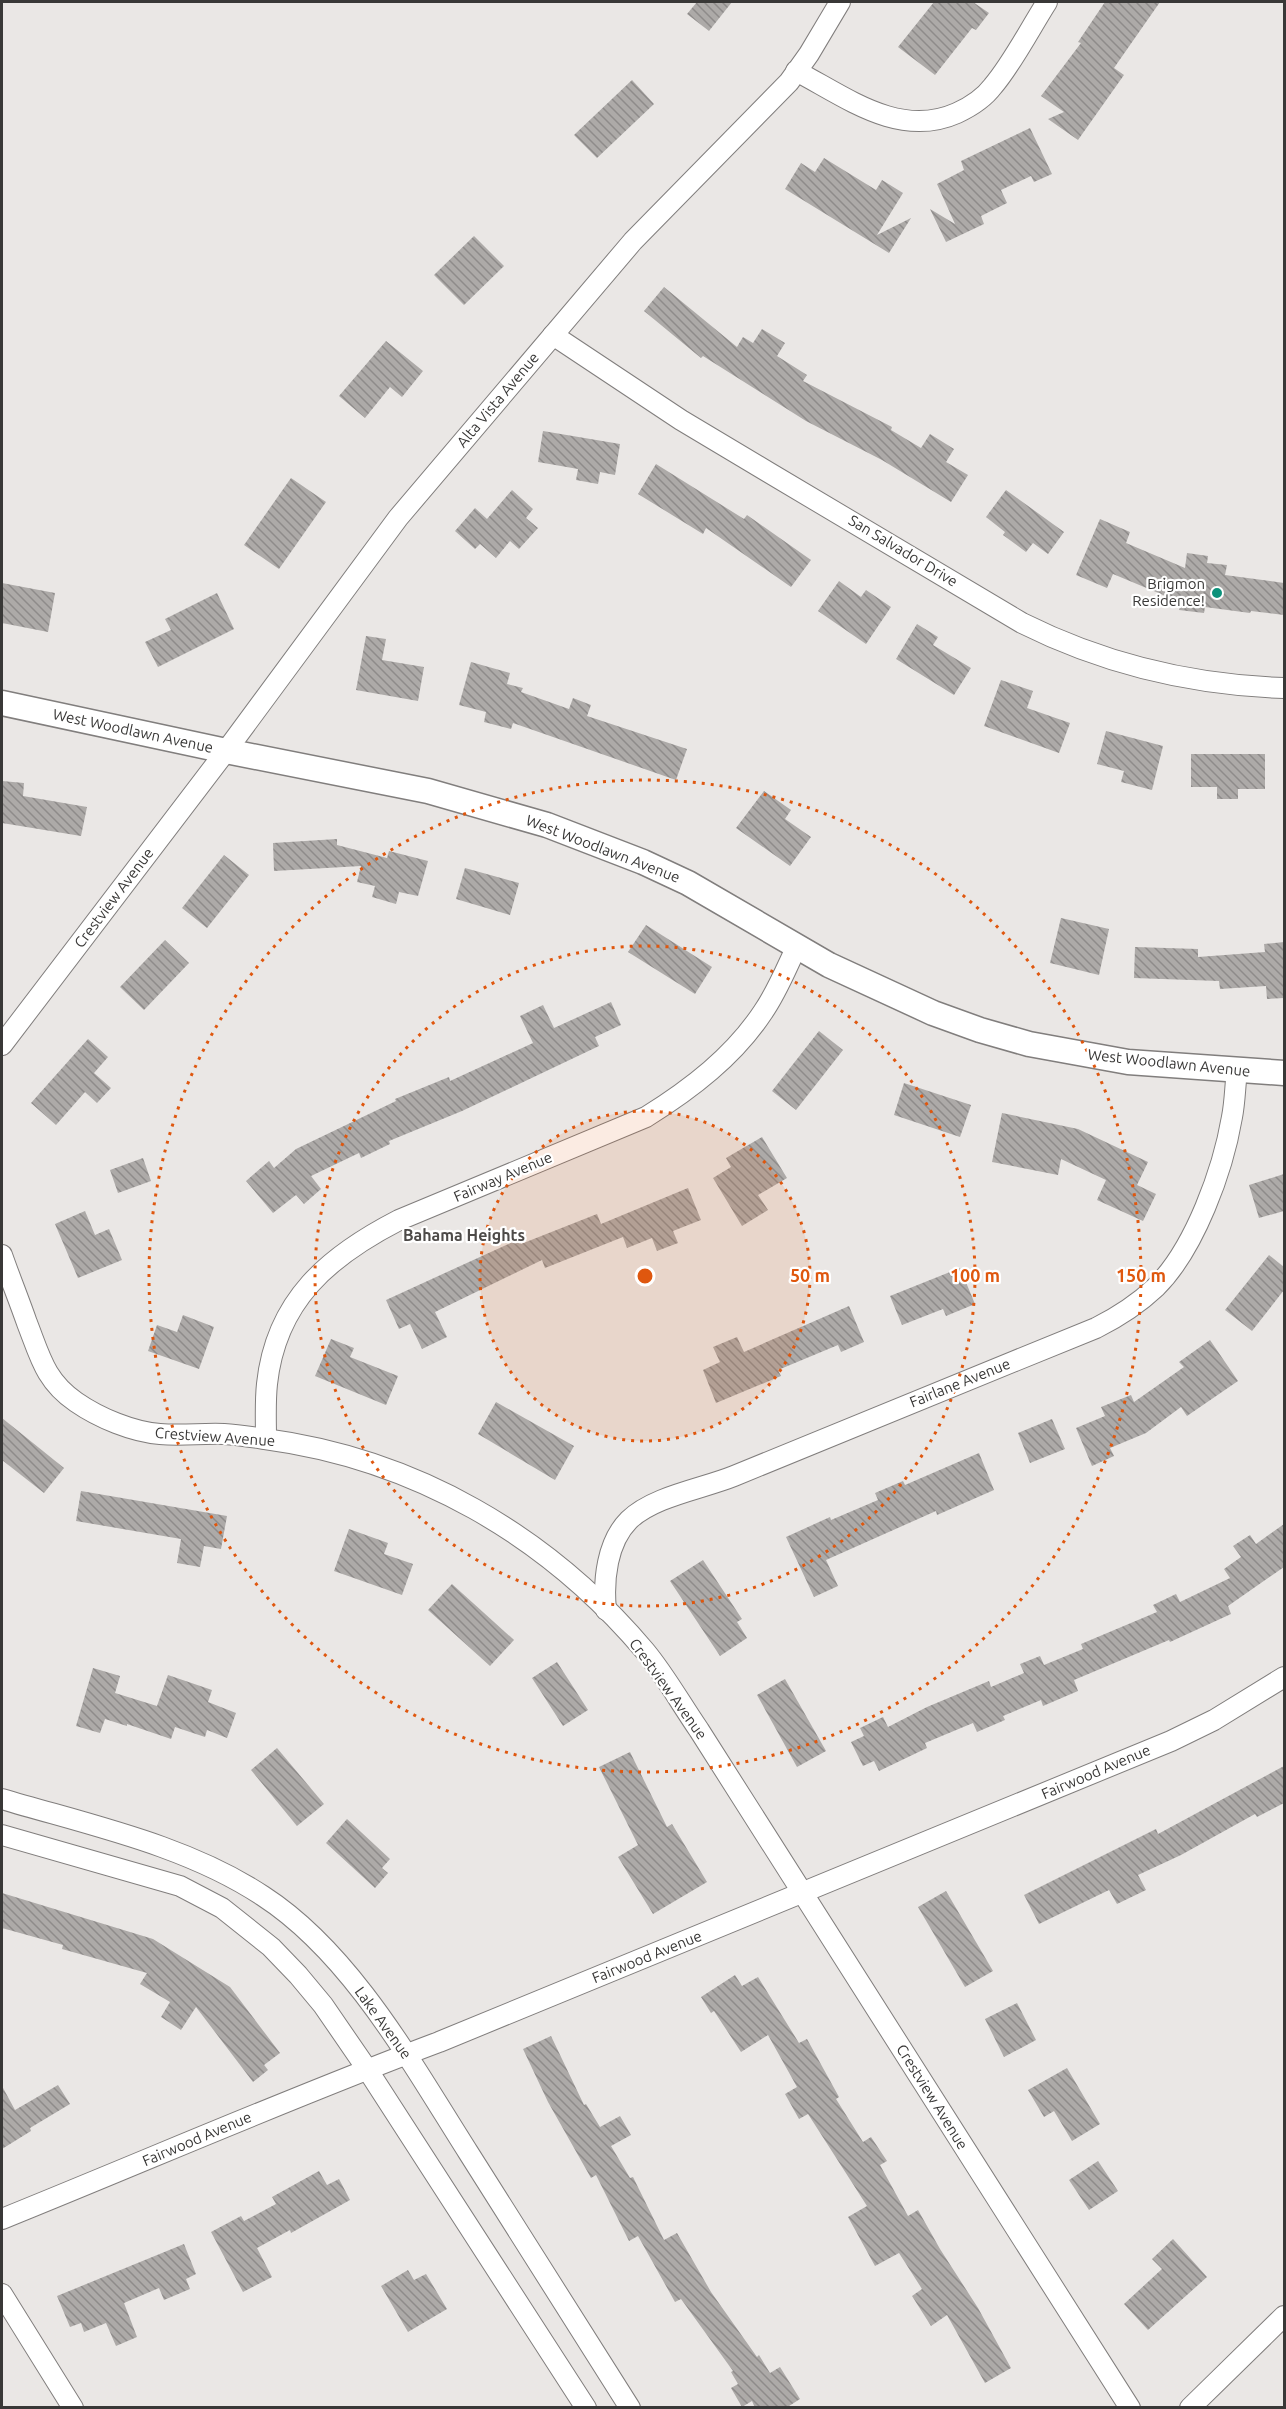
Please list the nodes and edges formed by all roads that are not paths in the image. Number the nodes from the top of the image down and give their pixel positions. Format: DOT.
graph roads {
  1 [pos="840,2"];
  2 [pos="1047,2"];
  3 [pos="796,71"];
  4 [pos="553,335"];
  5 [pos="1284,688"];
  6 [pos="2,703"];
  7 [pos="226,751"];
  8 [pos="797,946"];
  9 [pos="2,1045"];
  10 [pos="1237,1071"];
  11 [pos="1284,1073"];
  12 [pos="2,1255"];
  13 [pos="266,1439"];
  14 [pos="606,1610"];
  15 [pos="1284,1677"];
  16 [pos="2,1799"];
  17 [pos="2,1835"];
  18 [pos="803,1893"];
  19 [pos="406,2055"];
  20 [pos="367,2069"];
  21 [pos="2,2219"];
  22 [pos="2,2294"];
  23 [pos="1284,2316"];
  24 [pos="73,2408"];
  25 [pos="586,2408"];
  26 [pos="630,2408"];
  27 [pos="1130,2408"];
  28 [pos="1190,2408"];
  1 -- 3 [label="street, Alta Vista Avenue"];
  2 -- 3 [label="street"];
  3 -- 4 [label="street, Alta Vista Avenue"];
  4 -- 5 [label="street, San Salvador Drive"];
  4 -- 7 [label="street, Alta Vista Avenue"];
  6 -- 7 [label="street, West Woodlawn Avenue"];
  7 -- 8 [label="street, West Woodlawn Avenue"];
  7 -- 9 [label="street, Crestview Avenue"];
  8 -- 10 [label="street, West Woodlawn Avenue"];
  8 -- 13 [label="street, Fairway Avenue"];
  10 -- 11 [label="street, West Woodlawn Avenue"];
  10 -- 14 [label="street, Fairlane Avenue"];
  12 -- 13 [label="street, Crestview Avenue"];
  13 -- 14 [label="street, Crestview Avenue"];
  14 -- 18 [label="street, Crestview Avenue"];
  15 -- 18 [label="street, Fairwood Avenue"];
  16 -- 19 [label="street, Lake Avenue"];
  17 -- 20 [label="street"];
  18 -- 19 [label="street, Fairwood Avenue"];
  18 -- 27 [label="street, Crestview Avenue"];
  19 -- 20 [label="street, Fairwood Avenue"];
  19 -- 26 [label="street, Lake Avenue"];
  20 -- 21 [label="street, Fairwood Avenue"];
  20 -- 25 [label="street"];
  22 -- 24 [label="street"];
  23 -- 28 [label="street"];
}
